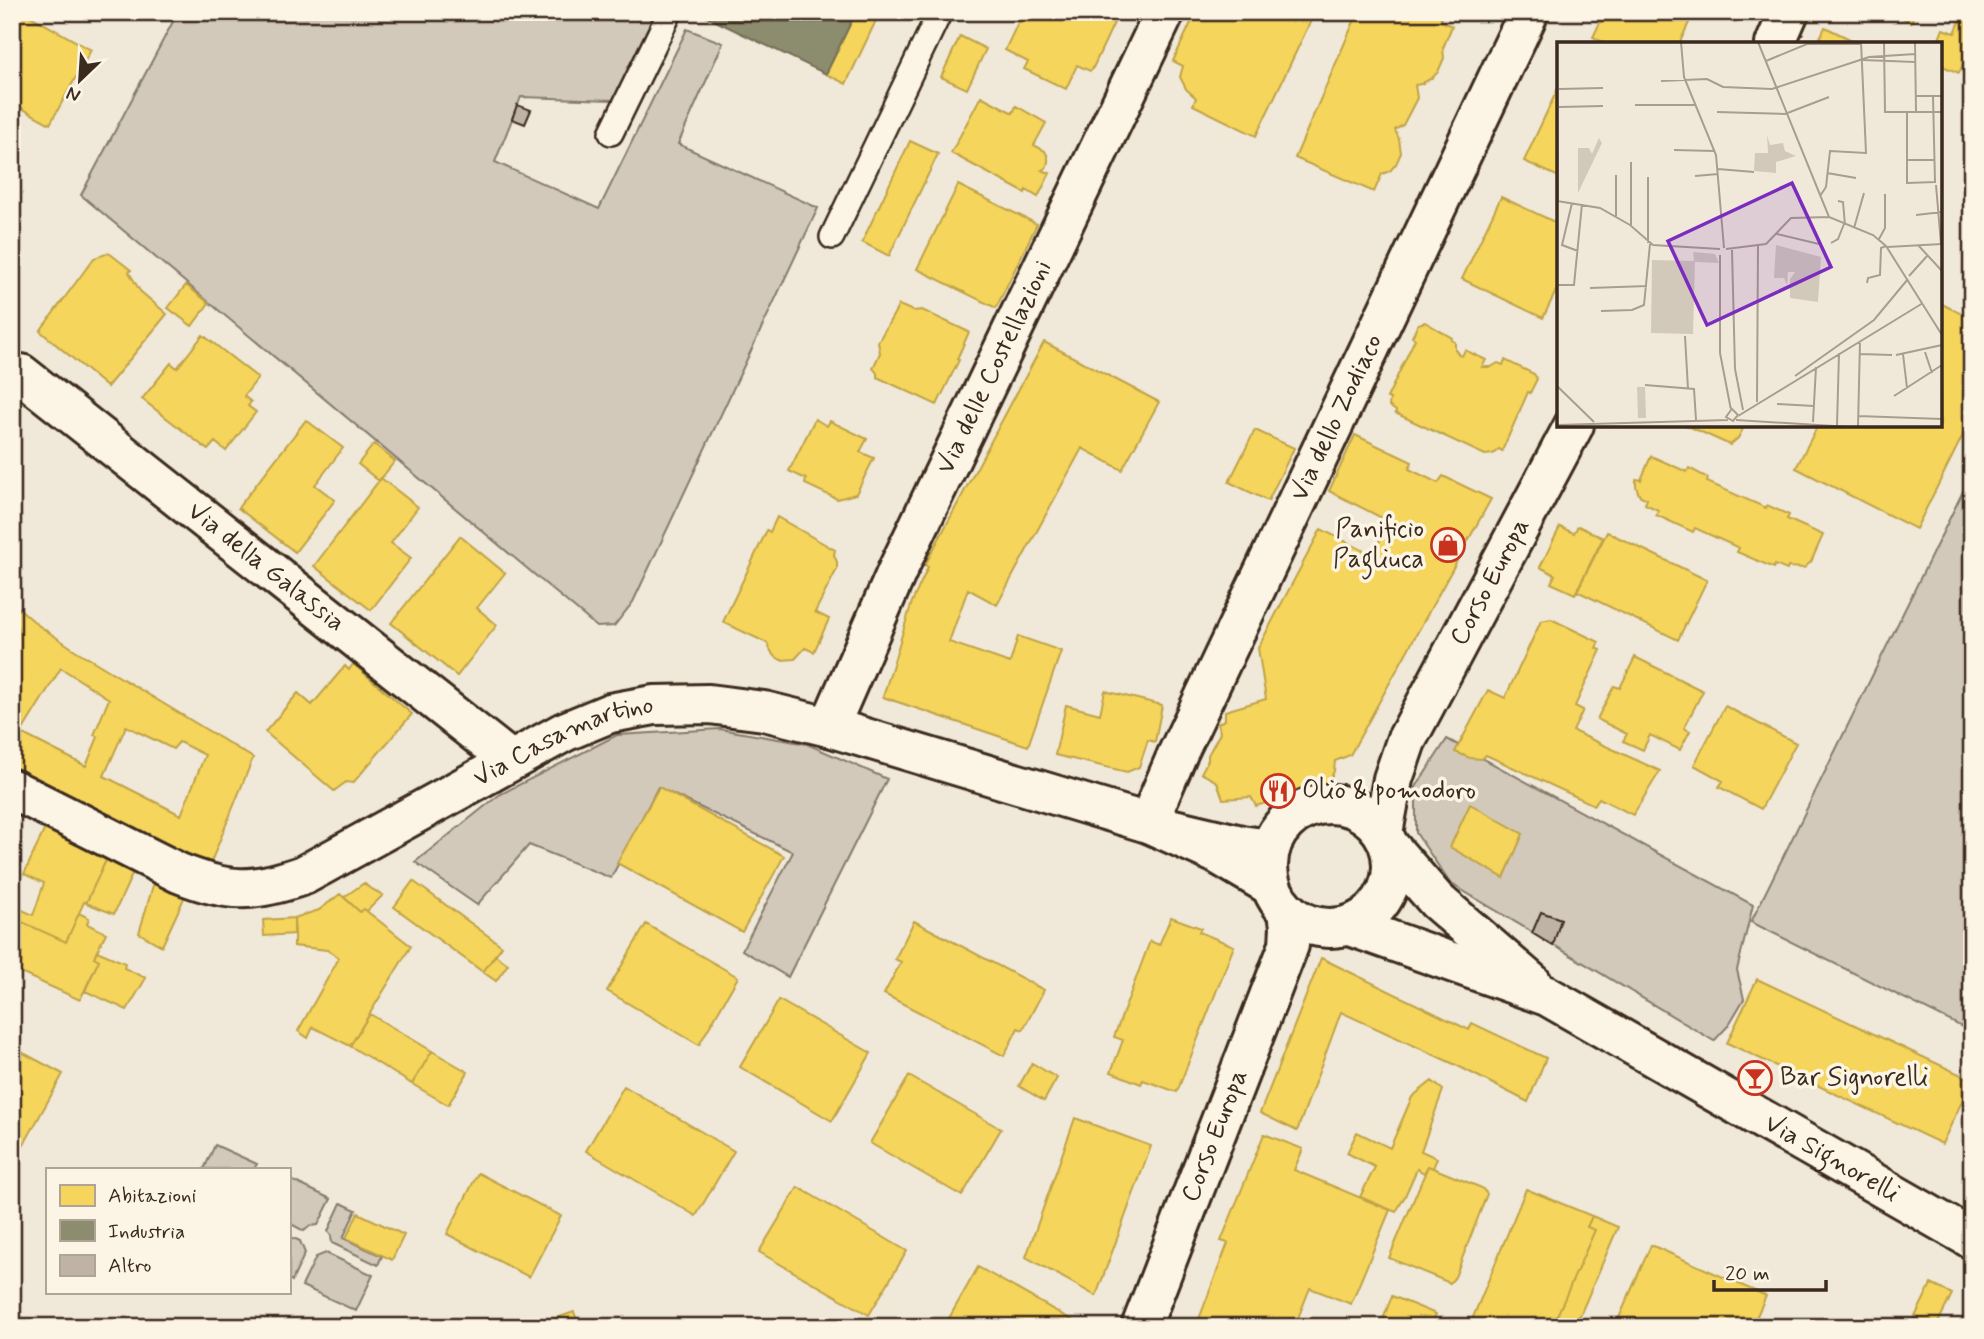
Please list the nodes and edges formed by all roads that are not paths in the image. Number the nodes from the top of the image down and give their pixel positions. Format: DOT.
graph roads {
  1 [pos="670,12"];
  2 [pos="940,12"];
  3 [pos="1165,12"];
  4 [pos="1529,12"];
  5 [pos="1789,12"];
  6 [pos="1776,42"];
  7 [pos="611,133"];
  8 [pos="832,237"];
  9 [pos="20,374"];
  10 [pos="1573,427"];
  11 [pos="829,727"];
  12 [pos="1406,741"];
  13 [pos="510,760"];
  14 [pos="12,789"];
  15 [pos="1343,805"];
  16 [pos="1148,823"];
  17 [pos="1387,840"];
  18 [pos="1298,907"];
  19 [pos="1547,996"];
  20 [pos="1972,1239"];
  21 [pos="1141,1327"];
  1 -- 7 [label="lane"];
  2 -- 8 [label="lane"];
  3 -- 11 [label="street, Via delle Costellazioni"];
  4 -- 16 [label="street, Via dello Zodiaco"];
  5 -- 6 [label="street"];
  9 -- 13 [label="street, Via della Galassia"];
  10 -- 12 [label="street, Corso Europa"];
  11 -- 13 [label="street, Via Casamartino"];
  11 -- 16 [label="street, Via Casamartino"];
  12 -- 15 [label="street, Corso Europa"];
  12 -- 17 [label="street, Corso Europa"];
  13 -- 14 [label="street, Via Casamartino"];
  15 -- 17 [label="street"];
  15 -- 18 [label="street"];
  16 -- 18 [label="street, Via Casamartino"];
  17 -- 18 [label="street"];
  17 -- 19 [label="street, Via Signorelli"];
  18 -- 19 [label="street, Via Signorelli"];
  18 -- 21 [label="street, Corso Europa"];
  19 -- 20 [label="street, Via Signorelli"];
}
